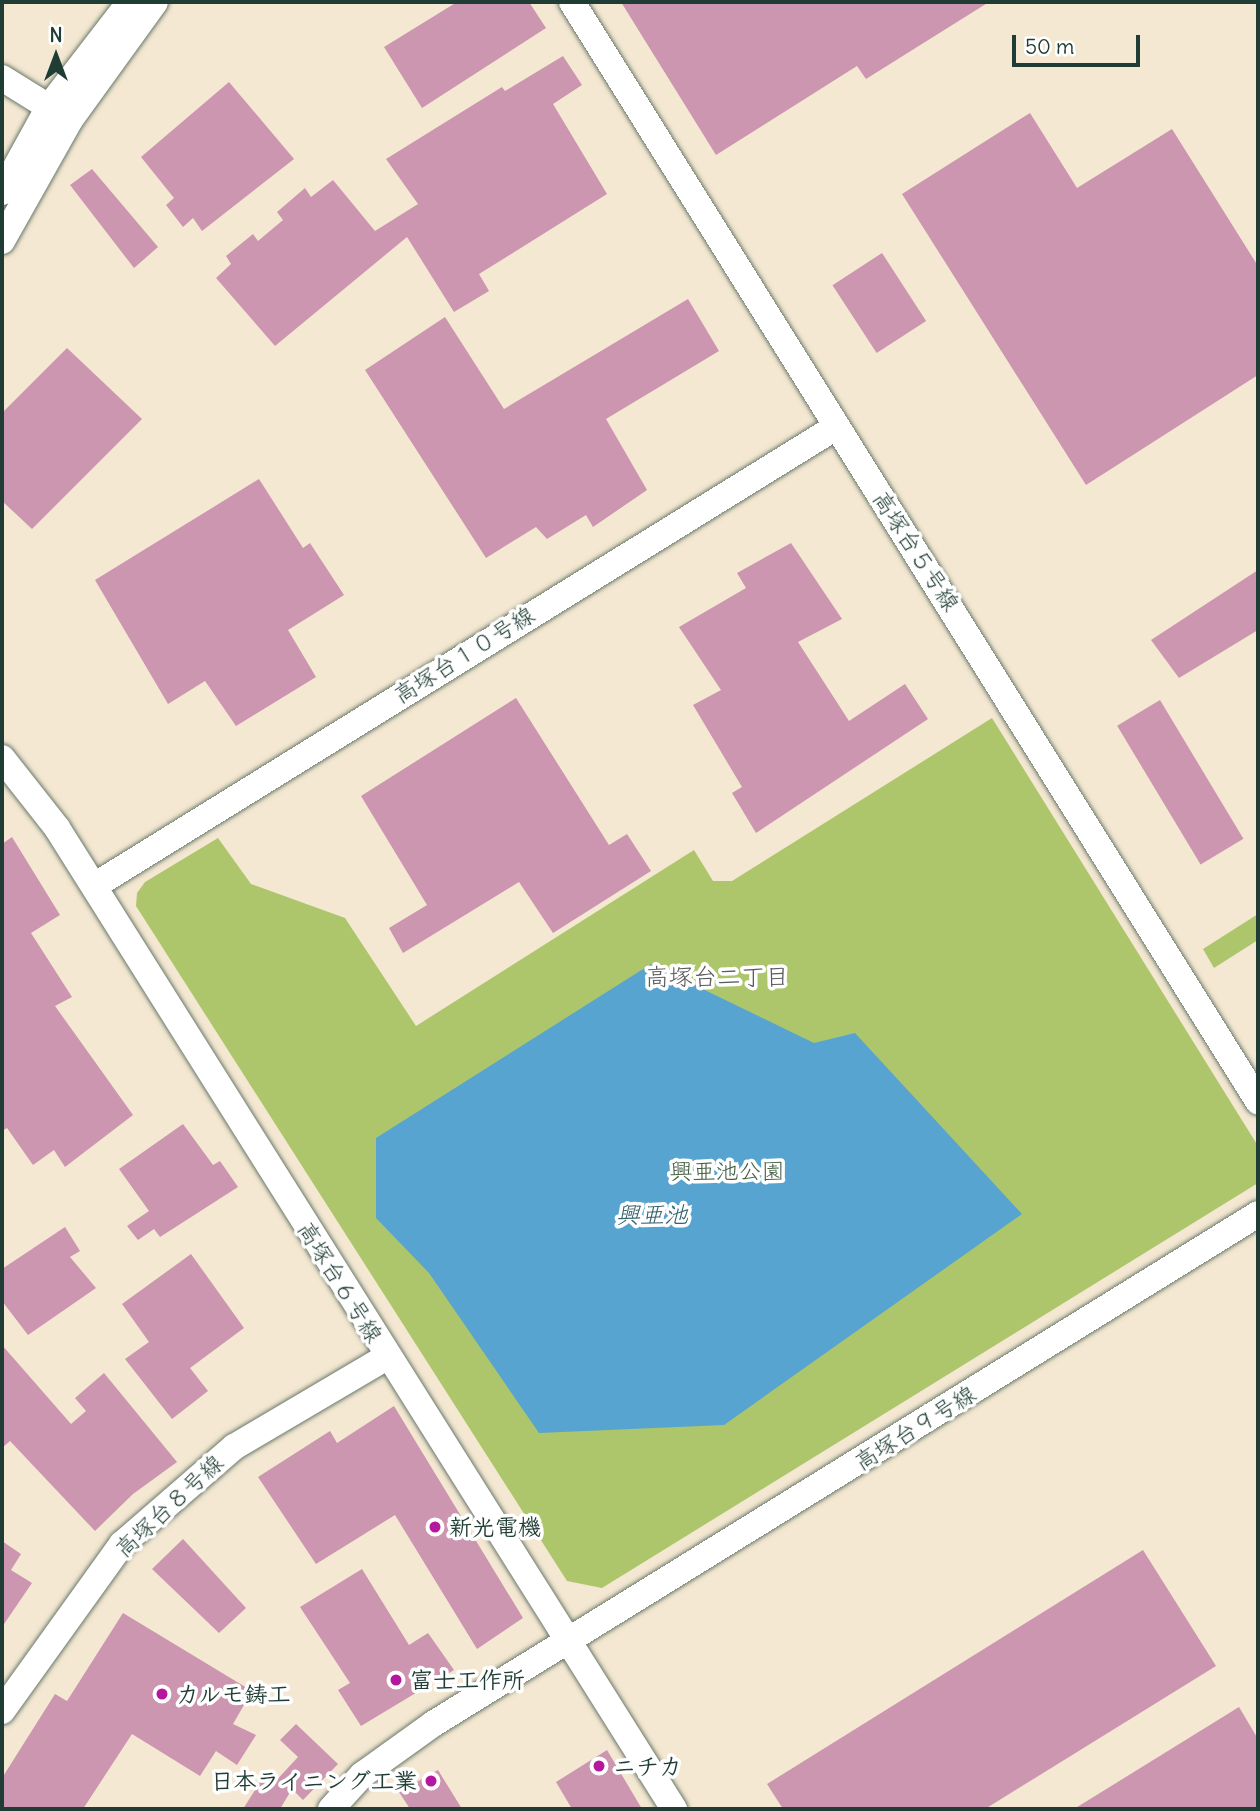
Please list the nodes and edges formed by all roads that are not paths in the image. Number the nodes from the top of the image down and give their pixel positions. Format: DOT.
graph roads {
  1 [pos="130,2"];
  2 [pos="155,2"];
  3 [pos="572,2"];
  4 [pos="2,78"];
  5 [pos="59,114"];
  6 [pos="2,192"];
  7 [pos="2,241"];
  8 [pos="836,427"];
  9 [pos="2,758"];
  10 [pos="94,886"];
  11 [pos="1258,1101"];
  12 [pos="1258,1214"];
  13 [pos="387,1357"];
  14 [pos="571,1642"];
  15 [pos="2,1711"];
  16 [pos="331,1809"];
  17 [pos="674,1809"];
  1 -- 5 [label="street"];
  2 -- 5 [label="street"];
  3 -- 8 [label="street, 高塚台５号線"];
  4 -- 5 [label="street"];
  5 -- 6 [label="street"];
  5 -- 7 [label="street"];
  8 -- 10 [label="street, 高塚台１０号線"];
  8 -- 11 [label="street, 高塚台５号線"];
  9 -- 10 [label="street, 高塚台６号線"];
  10 -- 13 [label="street, 高塚台６号線"];
  12 -- 14 [label="street, 高塚台９号線"];
  13 -- 14 [label="street, 高塚台６号線"];
  13 -- 15 [label="street, 高塚台８号線"];
  14 -- 16 [label="street, 高塚台９号線"];
  14 -- 17 [label="street, 高塚台６号線"];
}
